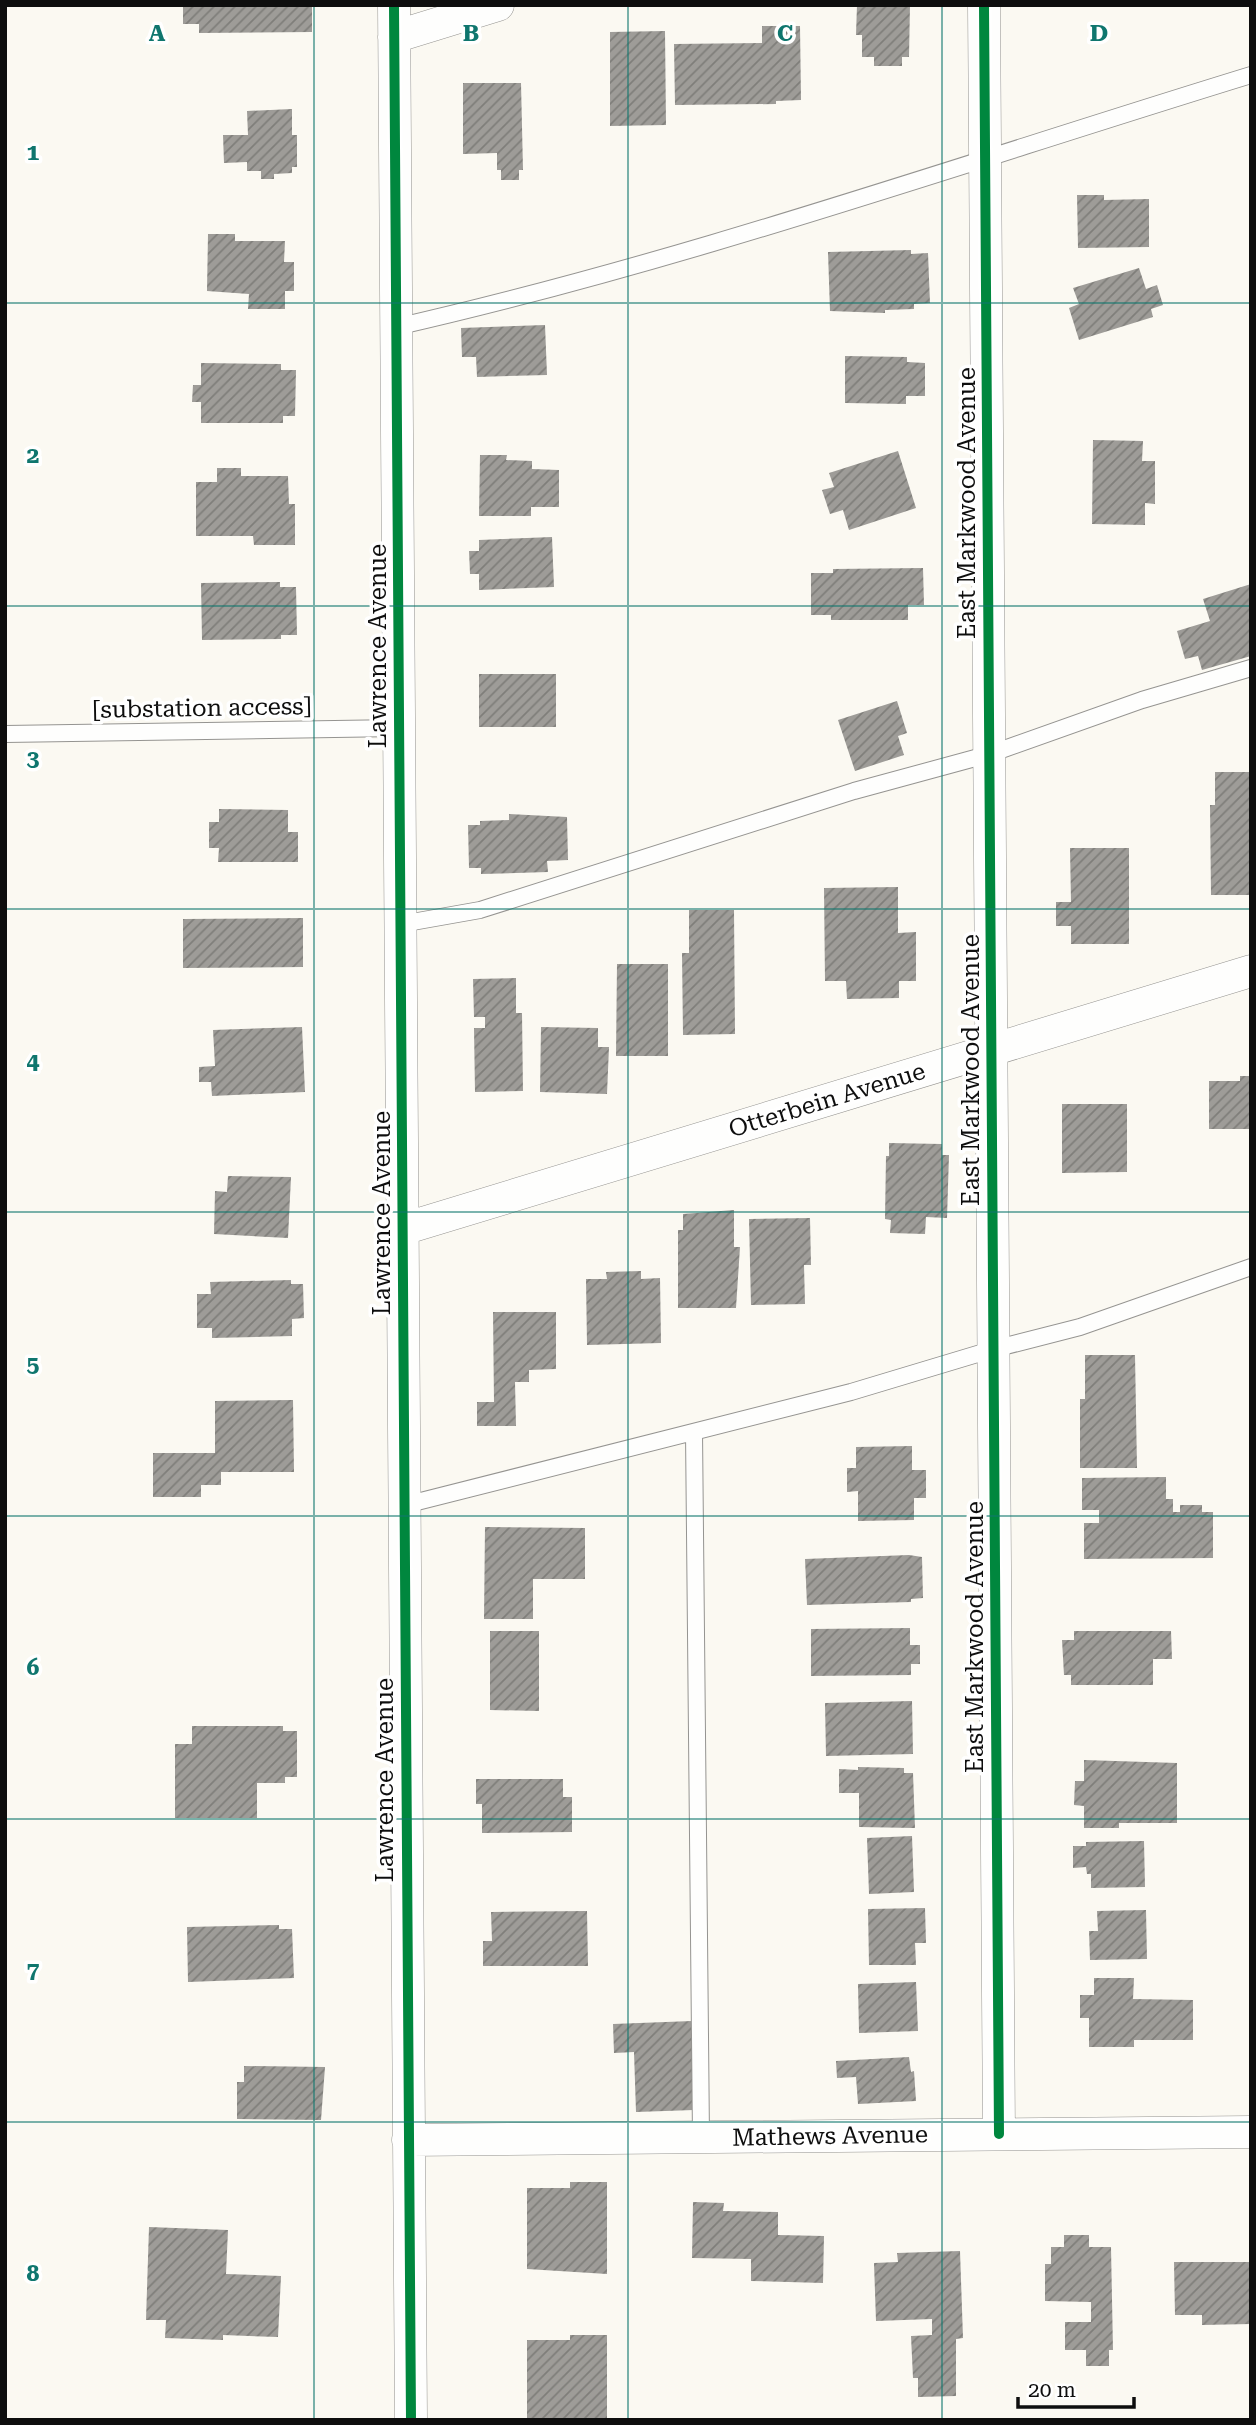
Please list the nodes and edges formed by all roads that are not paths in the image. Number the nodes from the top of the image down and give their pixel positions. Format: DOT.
graph roads {
  1 [pos="394,5"];
  2 [pos="498,5"];
  3 [pos="984,5"];
  4 [pos="394,37"];
  5 [pos="1251,75"];
  6 [pos="985,156"];
  7 [pos="396,327"];
  8 [pos="1251,668"];
  9 [pos="399,728"];
  10 [pos="5,734"];
  11 [pos="990,754"];
  12 [pos="401,924"];
  13 [pos="1251,971"];
  14 [pos="992,1050"];
  15 [pos="403,1229"];
  16 [pos="1251,1267"];
  17 [pos="994,1349"];
  18 [pos="694,1432"];
  19 [pos="405,1506"];
  20 [pos="1251,2132"];
  21 [pos="999,2134"];
  22 [pos="701,2137"];
  23 [pos="408,2140"];
  24 [pos="411,2420"];
  1 -- 4 [label="street, Lawrence Avenue"];
  2 -- 4 [label="street"];
  3 -- 6 [label="street, East Markwood Avenue"];
  4 -- 7 [label="street, Lawrence Avenue"];
  5 -- 6 [label="lane"];
  6 -- 7 [label="lane"];
  6 -- 11 [label="street, East Markwood Avenue"];
  7 -- 9 [label="street, Lawrence Avenue"];
  8 -- 11 [label="lane"];
  9 -- 10 [label="lane, [substation access]"];
  9 -- 12 [label="street, Lawrence Avenue"];
  11 -- 12 [label="lane"];
  11 -- 14 [label="street, East Markwood Avenue"];
  12 -- 15 [label="street, Lawrence Avenue"];
  13 -- 14 [label="street, Otterbein Avenue"];
  14 -- 15 [label="street, Otterbein Avenue"];
  14 -- 17 [label="street, East Markwood Avenue"];
  15 -- 19 [label="street, Lawrence Avenue"];
  16 -- 17 [label="lane"];
  17 -- 18 [label="lane"];
  17 -- 21 [label="street, East Markwood Avenue"];
  18 -- 19 [label="lane"];
  18 -- 22 [label="lane"];
  19 -- 23 [label="street, Lawrence Avenue"];
  20 -- 21 [label="street, Mathews Avenue"];
  21 -- 22 [label="street, Mathews Avenue"];
  22 -- 23 [label="street, Mathews Avenue"];
  23 -- 24 [label="street, Lawrence Avenue"];
}
